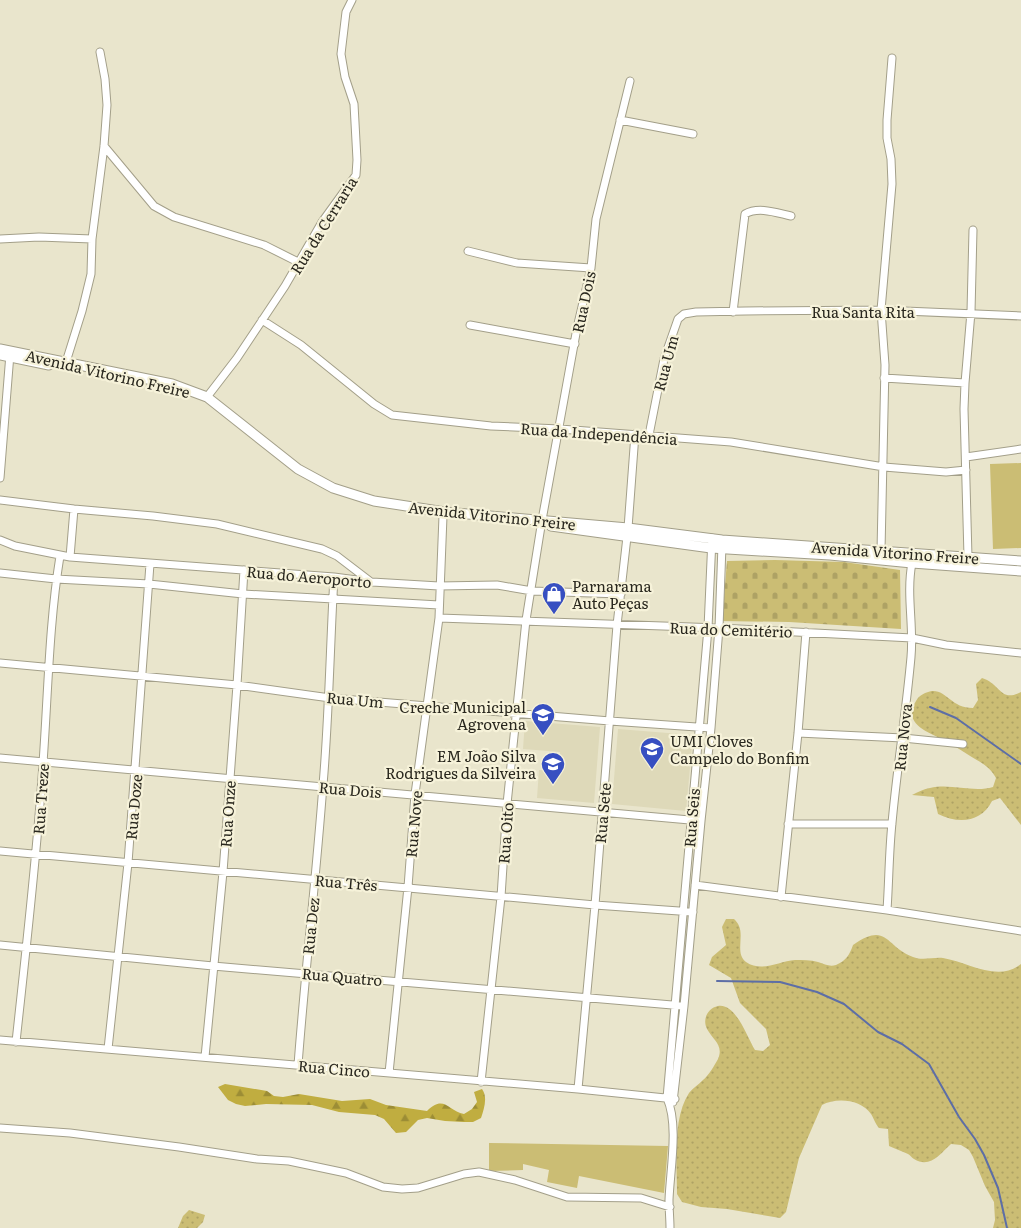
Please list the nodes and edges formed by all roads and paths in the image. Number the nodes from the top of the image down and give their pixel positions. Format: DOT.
graph roads {
  1 [pos="352,0"];
  2 [pos="100,52"];
  3 [pos="892,58"];
  4 [pos="630,81"];
  5 [pos="620,120"];
  6 [pos="693,134"];
  7 [pos="104,146"];
  8 [pos="791,216"];
  9 [pos="973,230"];
  10 [pos="0,239"];
  11 [pos="92,239"];
  12 [pos="468,250"];
  13 [pos="298,262"];
  14 [pos="591,268"];
  15 [pos="882,310"];
  16 [pos="705,312"];
  17 [pos="733,312"];
  18 [pos="971,312"];
  19 [pos="1021,316"];
  20 [pos="262,320"];
  21 [pos="470,325"];
  22 [pos="574,344"];
  23 [pos="0,349"];
  24 [pos="10,354"];
  25 [pos="0,355"];
  26 [pos="66,362"];
  27 [pos="884,378"];
  28 [pos="965,383"];
  29 [pos="207,397"];
  30 [pos="560,429"];
  31 [pos="635,434"];
  32 [pos="649,436"];
  33 [pos="1021,448"];
  34 [pos="966,457"];
  35 [pos="884,467"];
  36 [pos="966,470"];
  37 [pos="0,478"];
  38 [pos="0,500"];
  39 [pos="74,509"];
  40 [pos="443,516"];
  41 [pos="542,522"];
  42 [pos="627,533"];
  43 [pos="0,540"];
  44 [pos="711,543"];
  45 [pos="722,544"];
  46 [pos="880,551"];
  47 [pos="60,556"];
  48 [pos="968,556"];
  49 [pos="70,558"];
  50 [pos="1021,561"];
  51 [pos="912,563"];
  52 [pos="150,564"];
  53 [pos="244,570"];
  54 [pos="1021,571"];
  55 [pos="0,573"];
  56 [pos="334,577"];
  57 [pos="56,579"];
  58 [pos="372,582"];
  59 [pos="149,584"];
  60 [pos="439,586"];
  61 [pos="532,591"];
  62 [pos="243,594"];
  63 [pos="620,594"];
  64 [pos="333,600"];
  65 [pos="439,605"];
  66 [pos="439,618"];
  67 [pos="526,620"];
  68 [pos="617,625"];
  69 [pos="708,628"];
  70 [pos="719,628"];
  71 [pos="806,632"];
  72 [pos="912,638"];
  73 [pos="1021,653"];
  74 [pos="0,663"];
  75 [pos="49,667"];
  76 [pos="142,676"];
  77 [pos="237,685"];
  78 [pos="330,698"];
  79 [pos="426,705"];
  80 [pos="516,713"];
  81 [pos="610,721"];
  82 [pos="699,728"];
  83 [pos="711,728"];
  84 [pos="798,733"];
  85 [pos="903,738"];
  86 [pos="963,744"];
  87 [pos="0,758"];
  88 [pos="43,762"];
  89 [pos="136,771"];
  90 [pos="230,779"];
  91 [pos="323,787"];
  92 [pos="415,794"];
  93 [pos="507,804"];
  94 [pos="601,811"];
  95 [pos="690,820"];
  96 [pos="701,821"];
  97 [pos="788,824"];
  98 [pos="892,824"];
  99 [pos="0,851"];
  100 [pos="36,854"];
  101 [pos="128,863"];
  102 [pos="223,872"];
  103 [pos="315,880"];
  104 [pos="695,885"];
  105 [pos="408,887"];
  106 [pos="501,897"];
  107 [pos="781,897"];
  108 [pos="595,905"];
  109 [pos="887,910"];
  110 [pos="683,912"];
  111 [pos="693,912"];
  112 [pos="1021,930"];
  113 [pos="0,945"];
  114 [pos="26,948"];
  115 [pos="118,956"];
  116 [pos="213,966"];
  117 [pos="305,973"];
  118 [pos="398,981"];
  119 [pos="490,989"];
  120 [pos="585,998"];
  121 [pos="676,1005"];
  122 [pos="684,1006"];
  123 [pos="0,1040"];
  124 [pos="16,1042"];
  125 [pos="108,1048"];
  126 [pos="205,1057"];
  127 [pos="298,1065"];
  128 [pos="390,1073"];
  129 [pos="481,1082"];
  130 [pos="578,1089"];
  131 [pos="671,1099"];
  132 [pos="0,1128"];
  133 [pos="670,1207"];
  134 [pos="670,1228"];
  1 -- 13 [label="street, Rua da Cerraria"];
  2 -- 7 [label="street"];
  3 -- 15 [label="street"];
  4 -- 5 [label="street, Rua Dois"];
  5 -- 6 [label="street"];
  5 -- 14 [label="street, Rua Dois"];
  7 -- 11 [label="street"];
  7 -- 13 [label="street"];
  8 -- 17 [label="street"];
  9 -- 18 [label="street"];
  10 -- 11 [label="street"];
  11 -- 26 [label="street"];
  12 -- 14 [label="street"];
  13 -- 20 [label="street, Rua da Cerraria"];
  14 -- 22 [label="street, Rua Dois"];
  15 -- 17 [label="street, Rua Santa Rita"];
  15 -- 18 [label="street, Rua Santa Rita"];
  15 -- 27 [label="street"];
  16 -- 17 [label="street, Rua Santa Rita"];
  16 -- 32 [label="street, Rua Um"];
  18 -- 19 [label="street, Rua Santa Rita"];
  18 -- 28 [label="street"];
  20 -- 29 [label="street, Rua da Cerraria"];
  20 -- 30 [label="street, Rua da Independência"];
  21 -- 22 [label="street"];
  22 -- 30 [label="street, Rua Dois"];
  23 -- 24 [label="street, Avenida Vitorino Freire"];
  24 -- 25 [label="street, Avenida Vitorino Freire"];
  24 -- 26 [label="street, Avenida Vitorino Freire"];
  24 -- 37 [label="street"];
  24 -- 40 [label="street, Avenida Vitorino Freire"];
  26 -- 29 [label="street, Avenida Vitorino Freire"];
  27 -- 28 [label="street"];
  27 -- 35 [label="street"];
  28 -- 34 [label="street"];
  29 -- 41 [label="street, Avenida Vitorino Freire"];
  30 -- 31 [label="street, Rua da Independência"];
  30 -- 41 [label="street, Rua Dois"];
  31 -- 32 [label="street, Rua da Independência"];
  31 -- 42 [label="street"];
  32 -- 35 [label="street, Rua da Independência"];
  33 -- 34 [label="street"];
  34 -- 36 [label="street"];
  35 -- 36 [label="street, Rua da Independência"];
  35 -- 46 [label="street"];
  36 -- 48 [label="street"];
  38 -- 39 [label="street"];
  39 -- 49 [label="street"];
  39 -- 58 [label="street"];
  40 -- 41 [label="street, Avenida Vitorino Freire"];
  40 -- 60 [label="street, Rua Nove"];
  41 -- 42 [label="street, Avenida Vitorino Freire"];
  41 -- 61 [label="street, Rua Oito"];
  42 -- 44 [label="street, Avenida Vitorino Freire"];
  42 -- 63 [label="street, Rua Sete"];
  43 -- 47 [label="street, Rua do Aeroporto"];
  44 -- 45 [label="street, Avenida Vitorino Freire"];
  44 -- 69 [label="street, Rua Seis"];
  45 -- 46 [label="street, Avenida Vitorino Freire"];
  45 -- 51 [label="street, Avenida Vitorino Freire"];
  45 -- 70 [label="street"];
  46 -- 48 [label="street, Avenida Vitorino Freire"];
  47 -- 49 [label="street, Rua do Aeroporto"];
  47 -- 57 [label="street, Rua Treze"];
  48 -- 50 [label="street, Avenida Vitorino Freire"];
  49 -- 52 [label="street, Rua do Aeroporto"];
  51 -- 54 [label="street, Avenida Vitorino Freire"];
  51 -- 72 [label="street, Rua Nova"];
  52 -- 53 [label="street, Rua do Aeroporto"];
  52 -- 59 [label="street, Rua Doze"];
  53 -- 56 [label="street, Rua do Aeroporto"];
  53 -- 62 [label="street, Rua Onze"];
  55 -- 57 [label="street"];
  56 -- 58 [label="street, Rua do Aeroporto"];
  56 -- 64 [label="street, Rua Dez"];
  57 -- 59 [label="street"];
  57 -- 75 [label="street, Rua Treze"];
  58 -- 60 [label="street, Rua do Aeroporto"];
  59 -- 62 [label="street"];
  59 -- 76 [label="street, Rua Doze"];
  60 -- 61 [label="street, Rua do Aeroporto"];
  60 -- 65 [label="street, Rua Nove"];
  61 -- 63 [label="street, Rua do Aeroporto"];
  61 -- 67 [label="street, Rua Oito"];
  62 -- 64 [label="street"];
  62 -- 77 [label="street, Rua Onze"];
  63 -- 68 [label="street, Rua Sete"];
  64 -- 65 [label="street"];
  64 -- 78 [label="street, Rua Dez"];
  65 -- 66 [label="street, Rua Nove"];
  66 -- 67 [label="street, Rua do Cemitério"];
  66 -- 79 [label="street, Rua Nove"];
  67 -- 68 [label="street, Rua do Cemitério"];
  67 -- 80 [label="street, Rua Oito"];
  68 -- 69 [label="street, Rua do Cemitério"];
  68 -- 81 [label="street, Rua Sete"];
  69 -- 70 [label="street, Rua do Cemitério"];
  69 -- 82 [label="street, Rua Seis"];
  70 -- 71 [label="street, Rua do Cemitério"];
  70 -- 83 [label="street"];
  71 -- 72 [label="street, Rua do Cemitério"];
  71 -- 84 [label="street"];
  72 -- 73 [label="street, Rua do Cemitério"];
  72 -- 85 [label="street, Rua Nova"];
  74 -- 75 [label="street, Rua Um"];
  75 -- 76 [label="street, Rua Um"];
  75 -- 88 [label="street, Rua Treze"];
  76 -- 77 [label="street, Rua Um"];
  76 -- 89 [label="street, Rua Doze"];
  77 -- 78 [label="street, Rua Um"];
  77 -- 90 [label="street, Rua Onze"];
  78 -- 79 [label="street, Rua Um"];
  78 -- 91 [label="street, Rua Dez"];
  79 -- 80 [label="street, Rua Um"];
  79 -- 92 [label="street, Rua Nove"];
  80 -- 81 [label="street, Rua Um"];
  80 -- 93 [label="street, Rua Oito"];
  81 -- 82 [label="street, Rua Um"];
  81 -- 94 [label="street, Rua Sete"];
  82 -- 83 [label="street, Rua Um"];
  82 -- 95 [label="street, Rua Seis"];
  83 -- 96 [label="street"];
  84 -- 85 [label="street"];
  84 -- 97 [label="street"];
  85 -- 86 [label="street"];
  85 -- 98 [label="street, Rua Nova"];
  87 -- 88 [label="street, Rua Dois"];
  88 -- 89 [label="street, Rua Dois"];
  88 -- 100 [label="street, Rua Treze"];
  89 -- 90 [label="street, Rua Dois"];
  89 -- 101 [label="street, Rua Doze"];
  90 -- 91 [label="street, Rua Dois"];
  90 -- 102 [label="street, Rua Onze"];
  91 -- 92 [label="street, Rua Dois"];
  91 -- 103 [label="street, Rua Dez"];
  92 -- 93 [label="street, Rua Dois"];
  92 -- 105 [label="street, Rua Nove"];
  93 -- 94 [label="street, Rua Dois"];
  93 -- 106 [label="street, Rua Oito"];
  94 -- 95 [label="street, Rua Dois"];
  94 -- 108 [label="street, Rua Sete"];
  95 -- 96 [label="street, Rua Dois"];
  95 -- 110 [label="street, Rua Seis"];
  96 -- 104 [label="street"];
  97 -- 98 [label="street"];
  97 -- 107 [label="street"];
  98 -- 109 [label="street, Rua Nova"];
  99 -- 100 [label="street, Rua Três"];
  100 -- 101 [label="street, Rua Três"];
  100 -- 114 [label="street, Rua Treze"];
  101 -- 102 [label="street, Rua Três"];
  101 -- 115 [label="street, Rua Doze"];
  102 -- 103 [label="street, Rua Três"];
  102 -- 116 [label="street, Rua Onze"];
  103 -- 105 [label="street, Rua Três"];
  103 -- 117 [label="street, Rua Dez"];
  104 -- 107 [label="street"];
  104 -- 111 [label="street"];
  105 -- 106 [label="street, Rua Três"];
  105 -- 118 [label="street, Rua Nove"];
  106 -- 108 [label="street, Rua Três"];
  106 -- 119 [label="street, Rua Oito"];
  107 -- 109 [label="street"];
  108 -- 110 [label="street, Rua Três"];
  108 -- 120 [label="street, Rua Sete"];
  109 -- 112 [label="street"];
  110 -- 111 [label="street, Rua Três"];
  110 -- 121 [label="street, Rua Seis"];
  111 -- 122 [label="street"];
  113 -- 114 [label="street, Rua Quatro"];
  114 -- 115 [label="street, Rua Quatro"];
  114 -- 124 [label="street, Rua Treze"];
  115 -- 116 [label="street, Rua Quatro"];
  115 -- 125 [label="street, Rua Doze"];
  116 -- 117 [label="street, Rua Quatro"];
  116 -- 126 [label="street, Rua Onze"];
  117 -- 118 [label="street, Rua Quatro"];
  117 -- 127 [label="street, Rua Dez"];
  118 -- 119 [label="street, Rua Quatro"];
  118 -- 128 [label="street, Rua Nove"];
  119 -- 120 [label="street, Rua Quatro"];
  119 -- 129 [label="street, Rua Oito"];
  120 -- 121 [label="street, Rua Quatro"];
  120 -- 130 [label="street, Rua Sete"];
  121 -- 122 [label="street, Rua Quatro"];
  121 -- 131 [label="street, Rua Seis"];
  122 -- 131 [label="street"];
  123 -- 124 [label="street, Rua Cinco"];
  124 -- 125 [label="street, Rua Cinco"];
  125 -- 126 [label="street, Rua Cinco"];
  126 -- 127 [label="street, Rua Cinco"];
  127 -- 128 [label="street, Rua Cinco"];
  128 -- 129 [label="street, Rua Cinco"];
  129 -- 130 [label="street, Rua Cinco"];
  130 -- 131 [label="street, Rua Cinco"];
  131 -- 133 [label="street"];
  132 -- 133 [label="street"];
  133 -- 134 [label="street"];
}
